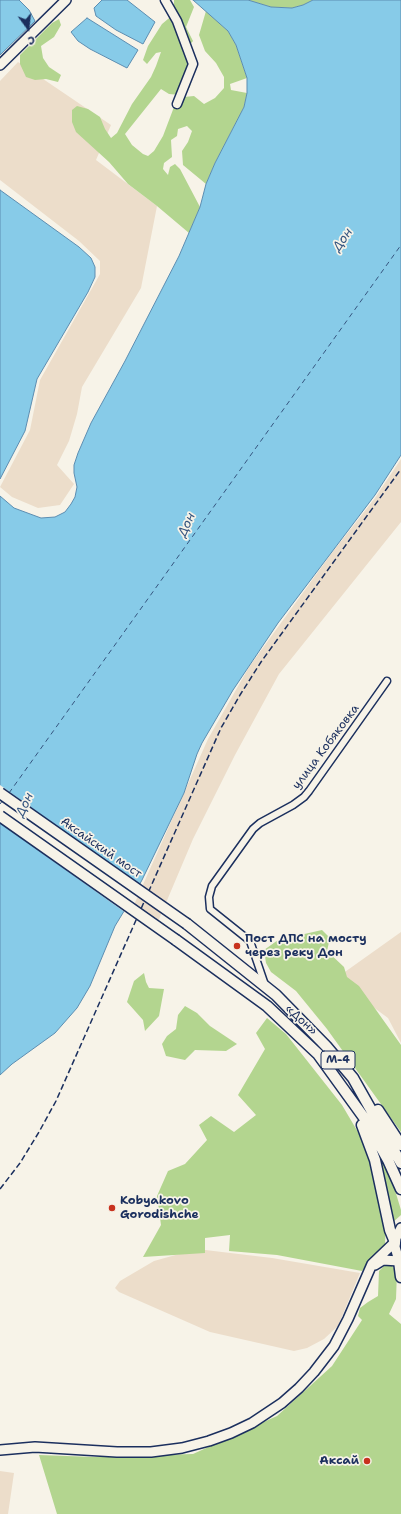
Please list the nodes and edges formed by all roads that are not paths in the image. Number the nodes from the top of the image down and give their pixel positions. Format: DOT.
graph roads {
  1 [pos="66,0"];
  2 [pos="165,0"];
  3 [pos="0,65"];
  4 [pos="177,104"];
  5 [pos="387,681"];
  6 [pos="0,793"];
  7 [pos="0,816"];
  8 [pos="187,924"];
  9 [pos="266,986"];
  10 [pos="334,1076"];
  11 [pos="352,1078"];
  12 [pos="401,1145"];
  13 [pos="401,1163"];
  14 [pos="401,1189"];
  15 [pos="401,1228"];
  16 [pos="395,1242"];
  17 [pos="400,1262"];
  18 [pos="367,1273"];
  19 [pos="401,1277"];
  20 [pos="0,1450"];
  1 -- 3 [label="main road"];
  2 -- 4 [label="street"];
  5 -- 9 [label="street, улица Кобяковка"];
  6 -- 8 [label="main road, Аксайский мост / М-4, bridge"];
  7 -- 10 [label="main road, «Дон» / М-4, bridge"];
  8 -- 9 [label="main road, «Дон» / М-4"];
  9 -- 11 [label="main road, «Дон» / М-4"];
  10 -- 14 [label="main road, «Дон» / М-4"];
  10 -- 16 [label="main road"];
  11 -- 12 [label="main road"];
  11 -- 13 [label="main road, «Дон» / М-4"];
  15 -- 16 [label="main road"];
  16 -- 17 [label="main road"];
  16 -- 18 [label="main road"];
  17 -- 18 [label="main road"];
  17 -- 19 [label="main road"];
  18 -- 20 [label="main road"];
}
